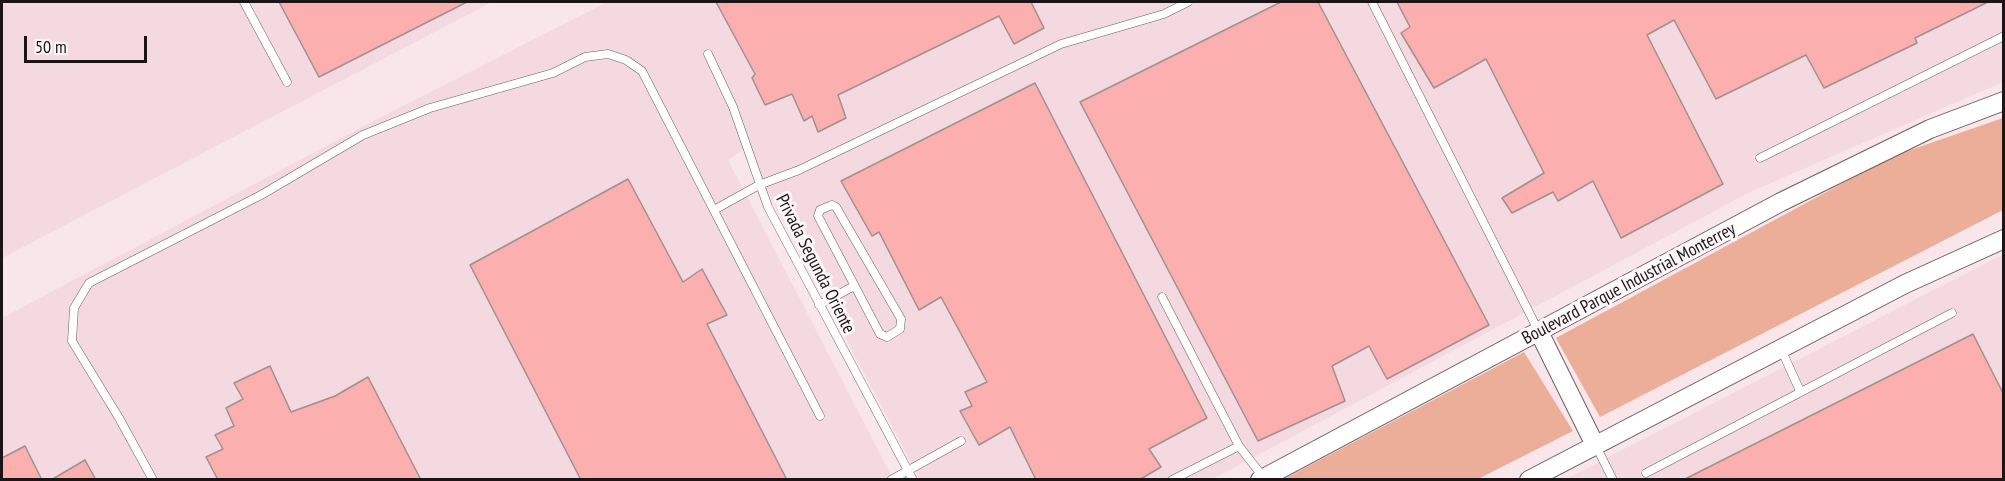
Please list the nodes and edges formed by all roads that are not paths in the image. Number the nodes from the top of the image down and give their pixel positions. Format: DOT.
graph roads {
  1 [pos="244,2"];
  2 [pos="1188,2"];
  3 [pos="1372,2"];
  4 [pos="2004,36"];
  5 [pos="708,54"];
  6 [pos="287,82"];
  7 [pos="2004,101"];
  8 [pos="1760,158"];
  9 [pos="759,185"];
  10 [pos="714,210"];
  11 [pos="2004,239"];
  12 [pos="854,286"];
  13 [pos="1162,297"];
  14 [pos="819,305"];
  15 [pos="1952,313"];
  16 [pos="1539,332"];
  17 [pos="1781,348"];
  18 [pos="1800,391"];
  19 [pos="820,416"];
  20 [pos="961,441"];
  21 [pos="1595,445"];
  22 [pos="1239,446"];
  23 [pos="909,471"];
  24 [pos="1646,473"];
  25 [pos="1262,479"];
  26 [pos="153,480"];
  27 [pos="891,480"];
  28 [pos="914,480"];
  29 [pos="1172,480"];
  30 [pos="1529,480"];
  31 [pos="1613,480"];
  1 -- 6 [label="lane"];
  2 -- 9 [label="lane"];
  3 -- 16 [label="lane"];
  4 -- 8 [label="lane"];
  5 -- 9 [label="lane, Privada Segunda Oriente"];
  7 -- 16 [label="street, Boulevard Parque Industrial Monterrey"];
  9 -- 10 [label="lane"];
  9 -- 14 [label="lane, Privada Segunda Oriente"];
  10 -- 19 [label="lane"];
  10 -- 26 [label="lane"];
  11 -- 17 [label="street"];
  12 -- 12 [label="lane"];
  12 -- 14 [label="lane"];
  13 -- 22 [label="lane"];
  14 -- 23 [label="lane, Privada Segunda Oriente"];
  15 -- 18 [label="lane"];
  16 -- 21 [label="street"];
  16 -- 25 [label="street, Boulevard Parque Industrial Monterrey"];
  17 -- 18 [label="lane"];
  17 -- 21 [label="street"];
  18 -- 24 [label="lane"];
  20 -- 23 [label="lane"];
  21 -- 30 [label="street"];
  21 -- 31 [label="lane"];
  22 -- 25 [label="lane"];
  22 -- 29 [label="lane"];
  23 -- 27 [label="lane"];
  23 -- 28 [label="lane, Privada Segunda Oriente"];
}
